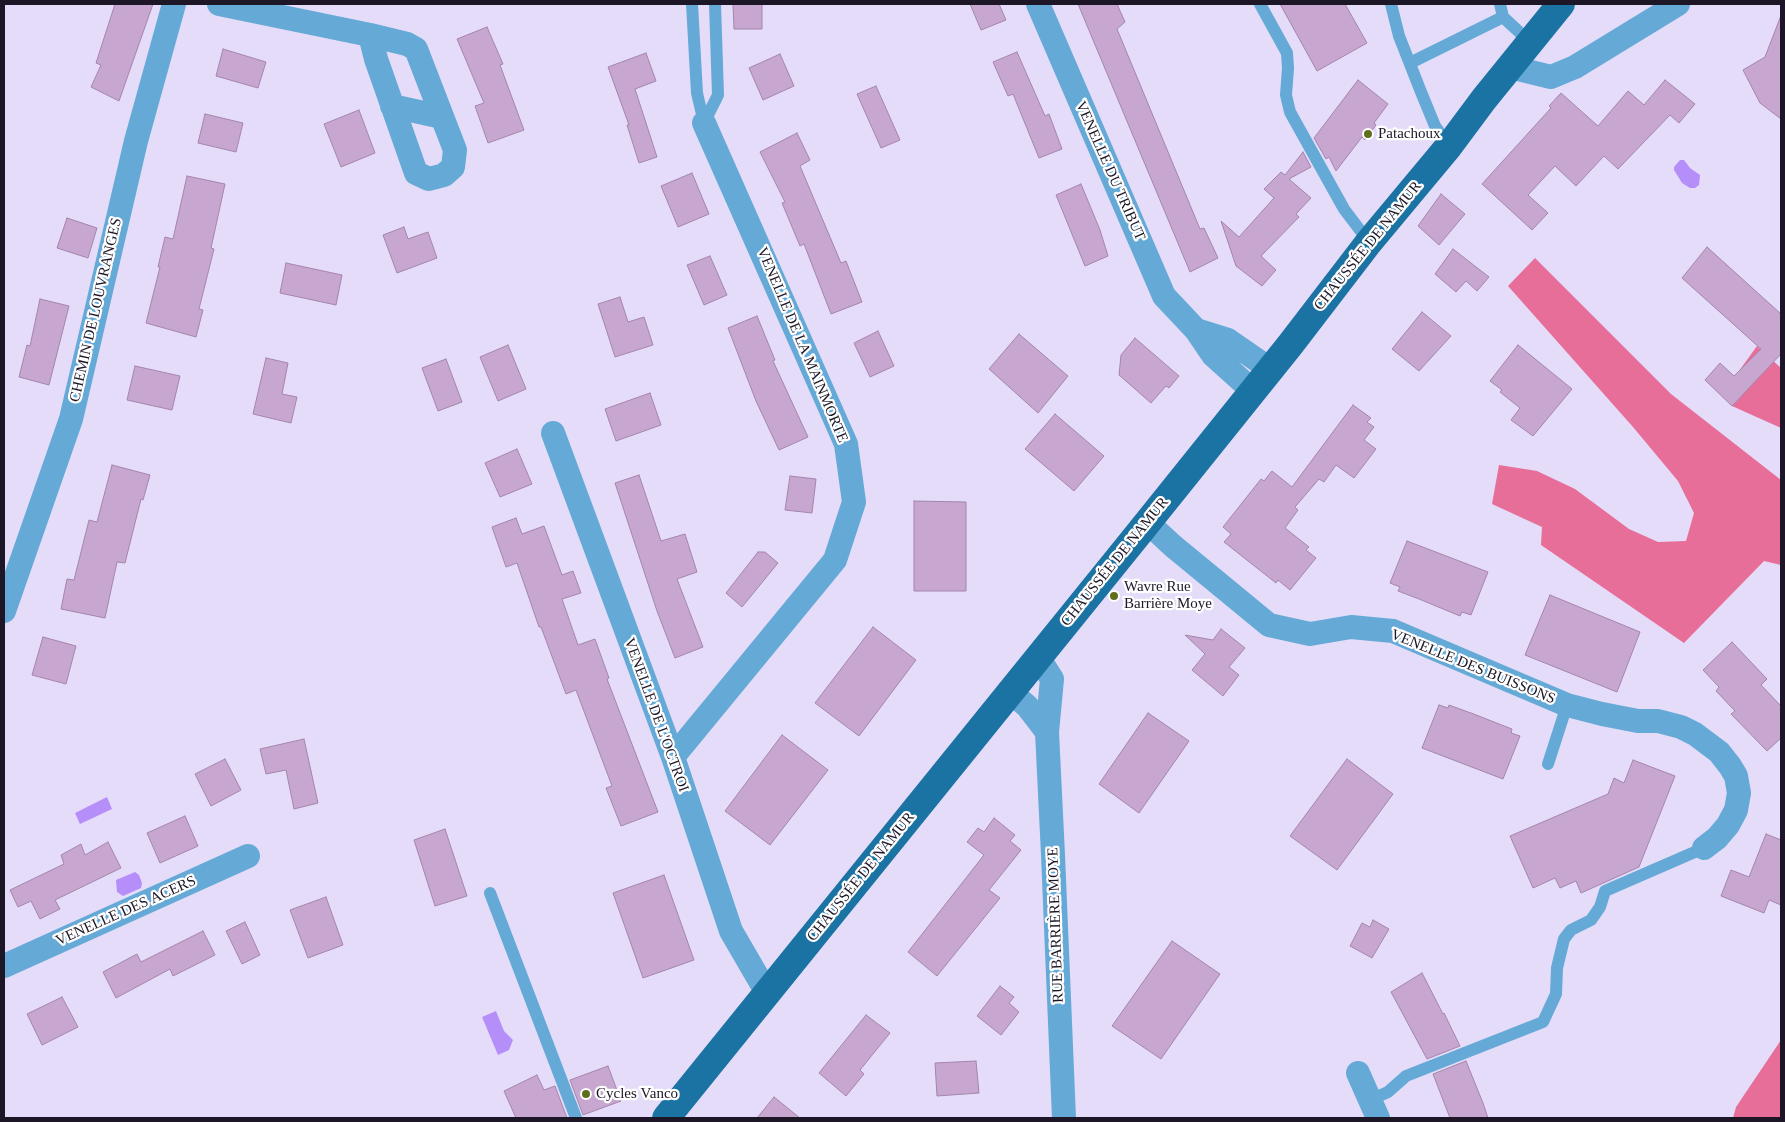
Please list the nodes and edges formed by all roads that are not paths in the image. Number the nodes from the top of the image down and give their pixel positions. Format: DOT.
graph roads {
  1 [pos="174,4"];
  2 [pos="219,4"];
  3 [pos="692,4"];
  4 [pos="715,4"];
  5 [pos="1038,4"];
  6 [pos="1260,4"];
  7 [pos="1391,4"];
  8 [pos="1500,4"];
  9 [pos="1561,4"];
  10 [pos="1678,4"];
  11 [pos="1503,17"];
  12 [pos="370,35"];
  13 [pos="1530,42"];
  14 [pos="1410,63"];
  15 [pos="1510,67"];
  16 [pos="392,106"];
  17 [pos="442,116"];
  18 [pos="704,123"];
  19 [pos="1449,146"];
  20 [pos="1369,242"];
  21 [pos="1196,330"];
  22 [pos="1270,369"];
  23 [pos="1253,391"];
  24 [pos="553,433"];
  25 [pos="1147,522"];
  26 [pos="4,612"];
  27 [pos="1038,657"];
  28 [pos="1010,691"];
  29 [pos="1567,705"];
  30 [pos="1047,732"];
  31 [pos="672,757"];
  32 [pos="1548,764"];
  33 [pos="1704,848"];
  34 [pos="248,856"];
  35 [pos="490,894"];
  36 [pos="4,966"];
  37 [pos="767,994"];
  38 [pos="1358,1073"];
  39 [pos="1374,1109"];
  40 [pos="576,1118"];
  41 [pos="666,1118"];
  42 [pos="1064,1118"];
  1 -- 26 [label="street, CHEMIN DE LOUVRANGES"];
  2 -- 12 [label="street"];
  3 -- 18 [label="lane"];
  4 -- 18 [label="lane"];
  5 -- 21 [label="street, VENELLE DU TRIBUT"];
  6 -- 20 [label="lane"];
  7 -- 14 [label="lane"];
  8 -- 11 [label="lane"];
  9 -- 13 [label="main road, CHAUSSÉE DE NAMUR"];
  10 -- 15 [label="street"];
  11 -- 13 [label="lane"];
  11 -- 14 [label="lane"];
  12 -- 16 [label="street"];
  12 -- 17 [label="street"];
  13 -- 15 [label="main road, CHAUSSÉE DE NAMUR"];
  14 -- 19 [label="lane"];
  15 -- 19 [label="main road, CHAUSSÉE DE NAMUR"];
  16 -- 17 [label="street"];
  16 -- 17 [label="street"];
  18 -- 31 [label="street, VENELLE DE LA MAINMORTE"];
  19 -- 20 [label="main road, CHAUSSÉE DE NAMUR"];
  20 -- 22 [label="main road, CHAUSSÉE DE NAMUR"];
  21 -- 22 [label="street, VENELLE DU TRIBUT"];
  21 -- 23 [label="street, VENELLE DU TRIBUT"];
  22 -- 23 [label="main road, CHAUSSÉE DE NAMUR"];
  23 -- 25 [label="main road, CHAUSSÉE DE NAMUR"];
  24 -- 31 [label="street, VENELLE DE L'OCTROI"];
  25 -- 27 [label="main road, CHAUSSÉE DE NAMUR"];
  25 -- 29 [label="street, VENELLE DES BUISSONS"];
  27 -- 28 [label="main road, CHAUSSÉE DE NAMUR"];
  27 -- 30 [label="street, RUE BARRIÈRE MOYE"];
  28 -- 30 [label="street"];
  28 -- 37 [label="main road, CHAUSSÉE DE NAMUR"];
  29 -- 32 [label="lane, VENELLE DES BUISSONS"];
  29 -- 33 [label="street, VENELLE DES BUISSONS"];
  30 -- 42 [label="street, RUE BARRIÈRE MOYE"];
  31 -- 37 [label="street, VENELLE DE L'OCTROI"];
  33 -- 39 [label="lane, VENELLE DES BUISSONS"];
  34 -- 36 [label="street, VENELLE DES ACERS"];
  35 -- 40 [label="lane"];
  37 -- 41 [label="main road, CHAUSSÉE DE NAMUR"];
  38 -- 39 [label="street"];
}
